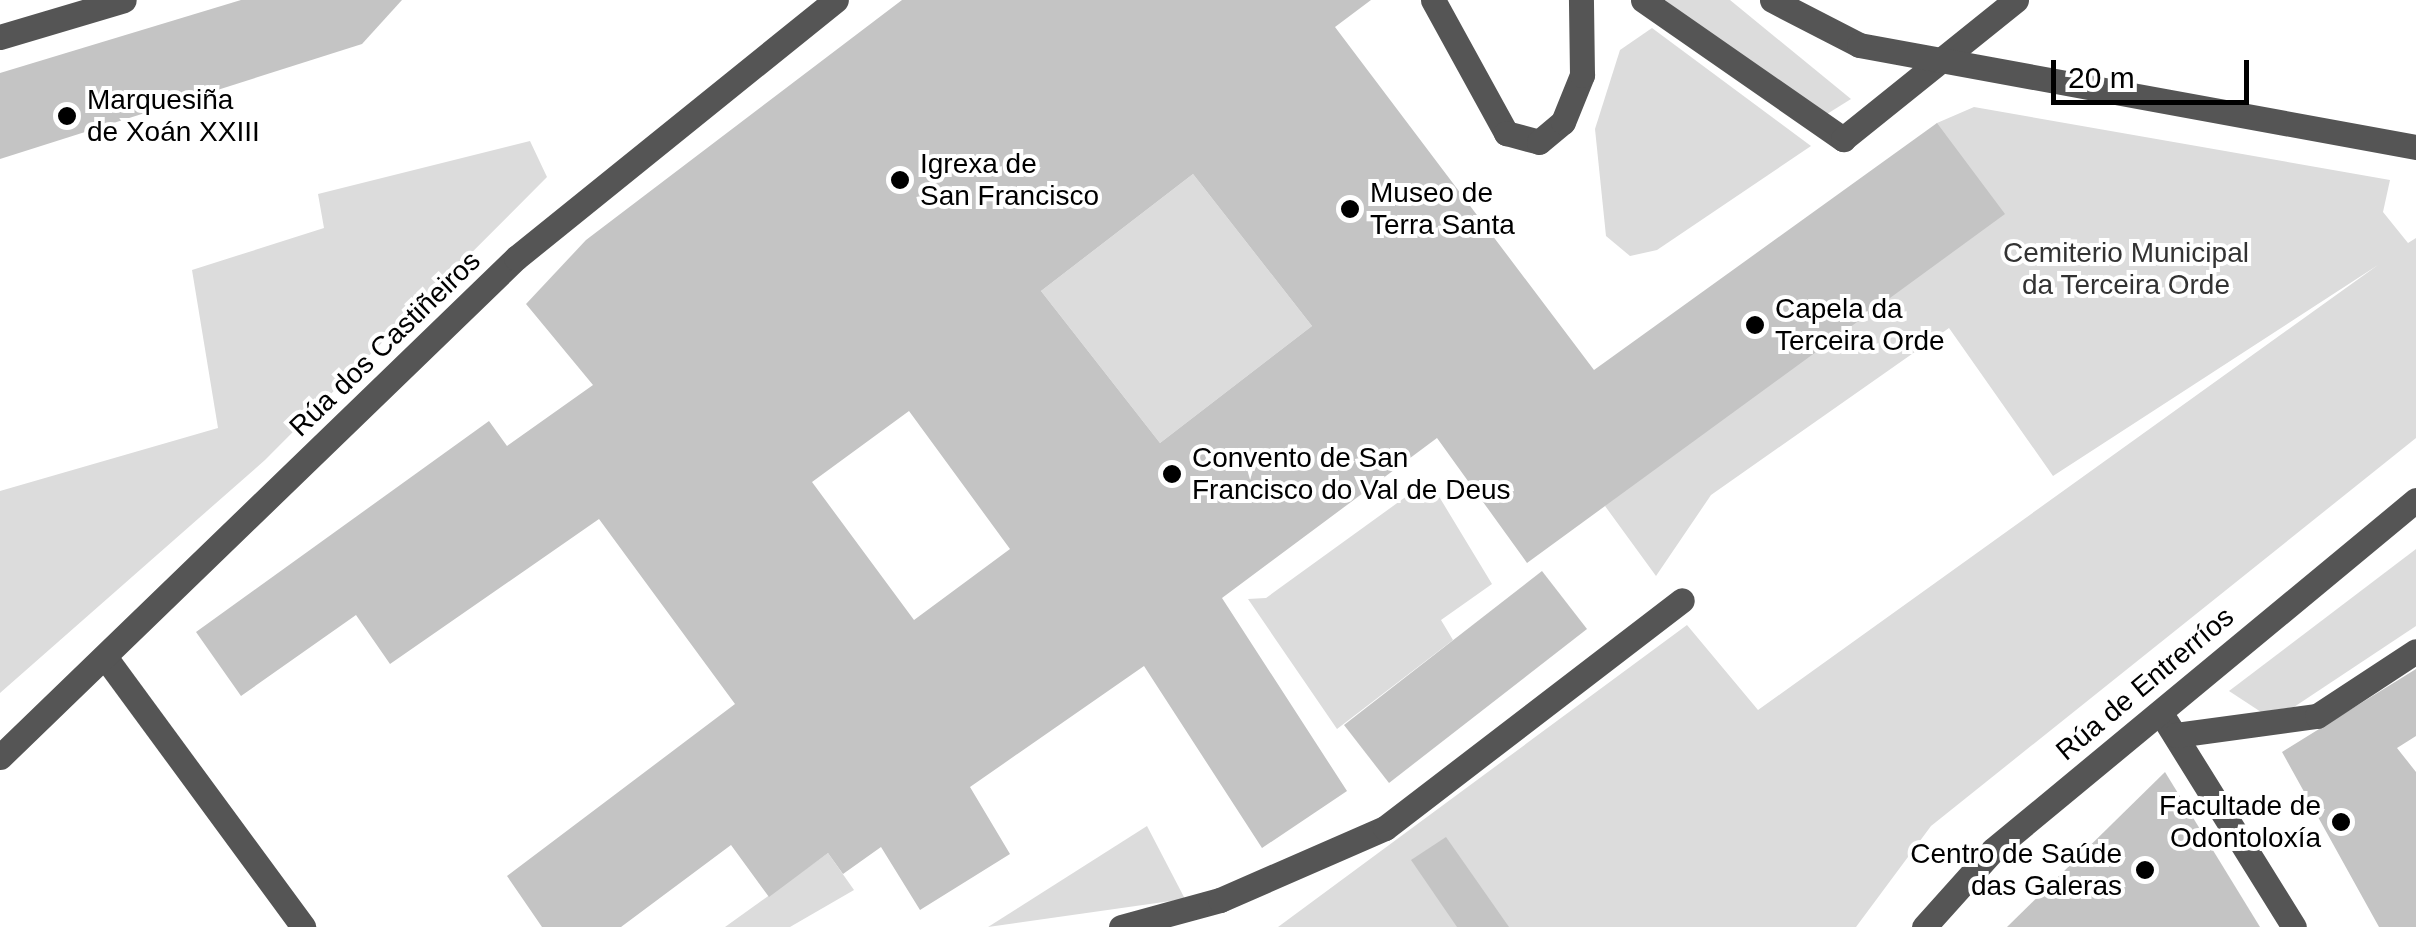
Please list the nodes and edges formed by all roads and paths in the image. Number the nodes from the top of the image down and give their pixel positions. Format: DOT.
graph roads {
  1 [pos="124,0"];
  2 [pos="836,0"];
  3 [pos="1433,0"];
  4 [pos="1581,0"];
  5 [pos="1643,0"];
  6 [pos="1772,0"];
  7 [pos="2016,0"];
  8 [pos="0,37"];
  9 [pos="1949,60"];
  10 [pos="2416,147"];
  11 [pos="2416,500"];
  12 [pos="1682,600"];
  13 [pos="2416,651"];
  14 [pos="105,657"];
  15 [pos="2159,711"];
  16 [pos="2176,736"];
  17 [pos="0,757"];
  18 [pos="303,927"];
  19 [pos="1122,927"];
  20 [pos="1924,927"];
  21 [pos="2294,927"];
  1 -- 8 [label="street"];
  2 -- 14 [label="street, Rúa dos Castiñeiros"];
  3 -- 4 [label="street"];
  5 -- 9 [label="street"];
  6 -- 9 [label="street"];
  7 -- 9 [label="street"];
  9 -- 10 [label="street"];
  11 -- 15 [label="street, Rúa de Entrerríos"];
  12 -- 19 [label="street"];
  13 -- 16 [label="street"];
  14 -- 17 [label="street, Rúa dos Castiñeiros"];
  14 -- 18 [label="street"];
  15 -- 16 [label="street"];
  15 -- 20 [label="street, Rúa de Entrerríos"];
  16 -- 21 [label="street"];
}
